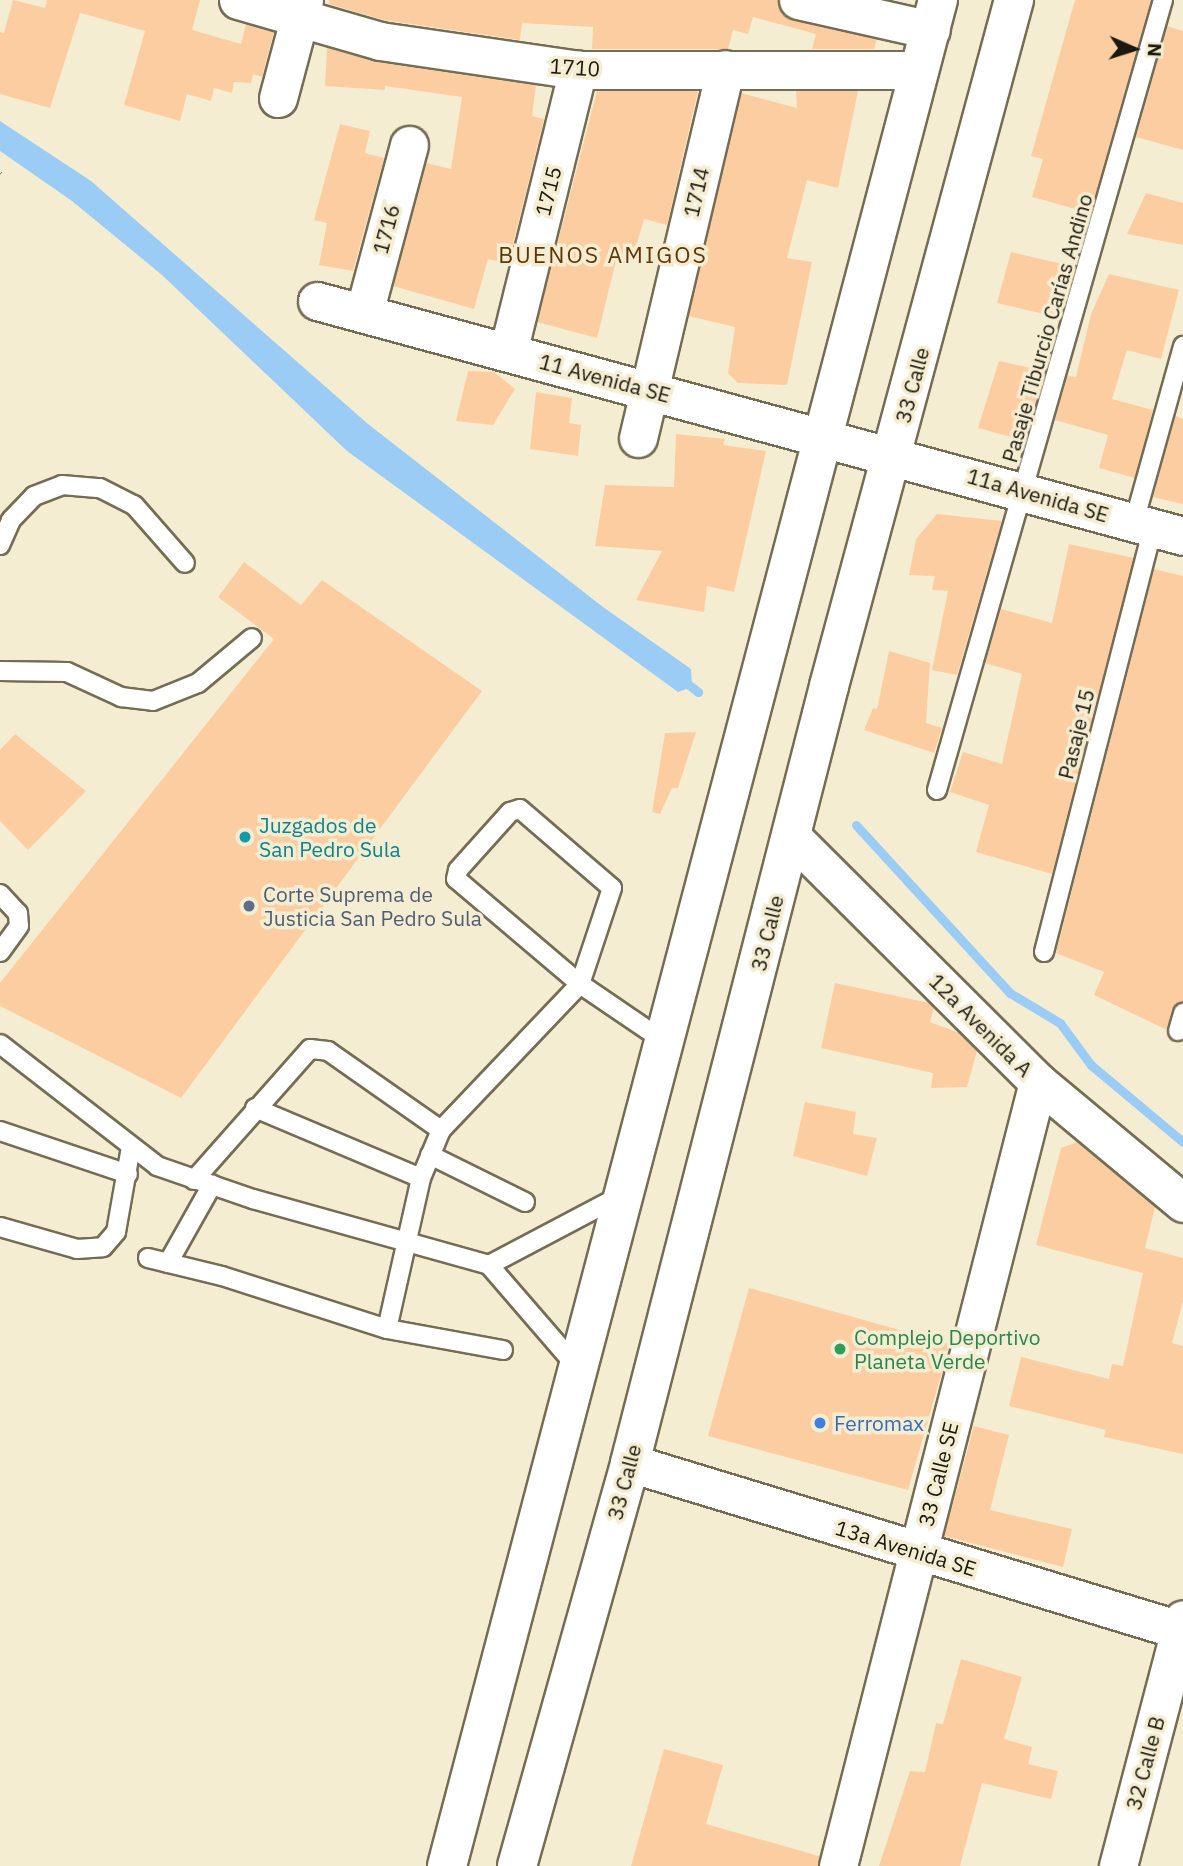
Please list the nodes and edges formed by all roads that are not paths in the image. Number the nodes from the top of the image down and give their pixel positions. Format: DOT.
graph roads {
  1 [pos="238,0"];
  2 [pos="798,0"];
  3 [pos="1014,0"];
  4 [pos="1163,0"];
  5 [pos="302,8"];
  6 [pos="934,15"];
  7 [pos="725,69"];
  8 [pos="578,70"];
  9 [pos="919,70"];
  10 [pos="278,98"];
  11 [pos="409,145"];
  12 [pos="317,300"];
  13 [pos="364,313"];
  14 [pos="1183,346"];
  15 [pos="508,352"];
  16 [pos="648,390"];
  17 [pos="823,437"];
  18 [pos="638,438"];
  19 [pos="893,454"];
  20 [pos="1024,491"];
  21 [pos="1157,529"];
  22 [pos="0,545"];
  23 [pos="185,563"];
  24 [pos="252,638"];
  25 [pos="1,667"];
  26 [pos="937,790"];
  27 [pos="791,836"];
  28 [pos="0,894"];
  29 [pos="1044,952"];
  30 [pos="0,953"];
  31 [pos="580,984"];
  32 [pos="1183,1013"];
  33 [pos="1178,1031"];
  34 [pos="664,1041"];
  35 [pos="0,1044"];
  36 [pos="1038,1082"];
  37 [pos="255,1108"];
  38 [pos="441,1130"];
  39 [pos="0,1131"];
  40 [pos="131,1147"];
  41 [pos="430,1156"];
  42 [pos="128,1174"];
  43 [pos="421,1178"];
  44 [pos="203,1183"];
  45 [pos="623,1195"];
  46 [pos="525,1202"];
  47 [pos="1183,1203"];
  48 [pos="0,1227"];
  49 [pos="404,1243"];
  50 [pos="148,1258"];
  51 [pos="168,1263"];
  52 [pos="489,1265"];
  53 [pos="387,1329"];
  54 [pos="503,1350"];
  55 [pos="576,1367"];
  56 [pos="630,1463"];
  57 [pos="919,1552"];
  58 [pos="1182,1627"];
  59 [pos="447,1866"];
  60 [pos="517,1866"];
  61 [pos="838,1866"];
  62 [pos="1118,1866"];
  1 -- 5 [label="street, 1710"];
  2 -- 6 [label="street"];
  3 -- 19 [label="main road, 33 Calle"];
  4 -- 20 [label="lane, Pasaje Tiburcio Carías Andino"];
  5 -- 8 [label="street, 1710"];
  5 -- 10 [label="street"];
  6 -- 9 [label="main road"];
  7 -- 8 [label="street, 1710"];
  7 -- 9 [label="street, 1710"];
  7 -- 16 [label="street, 1714"];
  8 -- 15 [label="street, 1715"];
  9 -- 17 [label="main road"];
  11 -- 13 [label="street, 1716"];
  12 -- 13 [label="street, 11 Avenida SE"];
  13 -- 15 [label="street, 11 Avenida SE"];
  14 -- 21 [label="lane, Pasaje 15"];
  15 -- 16 [label="street, 11 Avenida SE"];
  16 -- 17 [label="street, 11 Avenida SE"];
  16 -- 18 [label="street, 1714"];
  17 -- 19 [label="street, 11 Avenida SE"];
  17 -- 34 [label="main road"];
  19 -- 20 [label="street, 11a Avenida SE"];
  19 -- 27 [label="main road, 33 Calle"];
  20 -- 21 [label="street, 11a Avenida SE"];
  20 -- 26 [label="lane, Pasaje Tiburcio Carías Andino"];
  21 -- 29 [label="lane, Pasaje 15"];
  22 -- 23 [label="lane"];
  24 -- 25 [label="lane"];
  27 -- 36 [label="street, 12a Avenida A"];
  27 -- 56 [label="main road, 33 Calle"];
  28 -- 30 [label="lane"];
  31 -- 31 [label="lane"];
  31 -- 34 [label="lane"];
  31 -- 38 [label="lane"];
  32 -- 33 [label="lane"];
  34 -- 45 [label="main road"];
  35 -- 40 [label="lane"];
  36 -- 47 [label="street, 12a Avenida A"];
  36 -- 57 [label="street, 33 Calle SE"];
  37 -- 38 [label="lane"];
  37 -- 43 [label="lane"];
  37 -- 44 [label="lane"];
  38 -- 41 [label="lane"];
  39 -- 42 [label="lane"];
  40 -- 42 [label="lane"];
  40 -- 44 [label="lane"];
  41 -- 43 [label="lane"];
  41 -- 46 [label="lane"];
  42 -- 48 [label="lane"];
  43 -- 49 [label="lane"];
  44 -- 49 [label="lane"];
  44 -- 51 [label="lane"];
  45 -- 52 [label="lane"];
  45 -- 55 [label="main road"];
  49 -- 52 [label="lane"];
  49 -- 53 [label="lane"];
  50 -- 51 [label="lane"];
  51 -- 53 [label="lane"];
  52 -- 55 [label="lane"];
  53 -- 54 [label="lane"];
  55 -- 59 [label="main road"];
  56 -- 57 [label="street, 13a Avenida SE"];
  56 -- 60 [label="main road, 33 Calle"];
  57 -- 58 [label="street, 13a Avenida SE"];
  57 -- 61 [label="street, 33 Calle SE"];
  58 -- 62 [label="street, 32 Calle B"];
}
